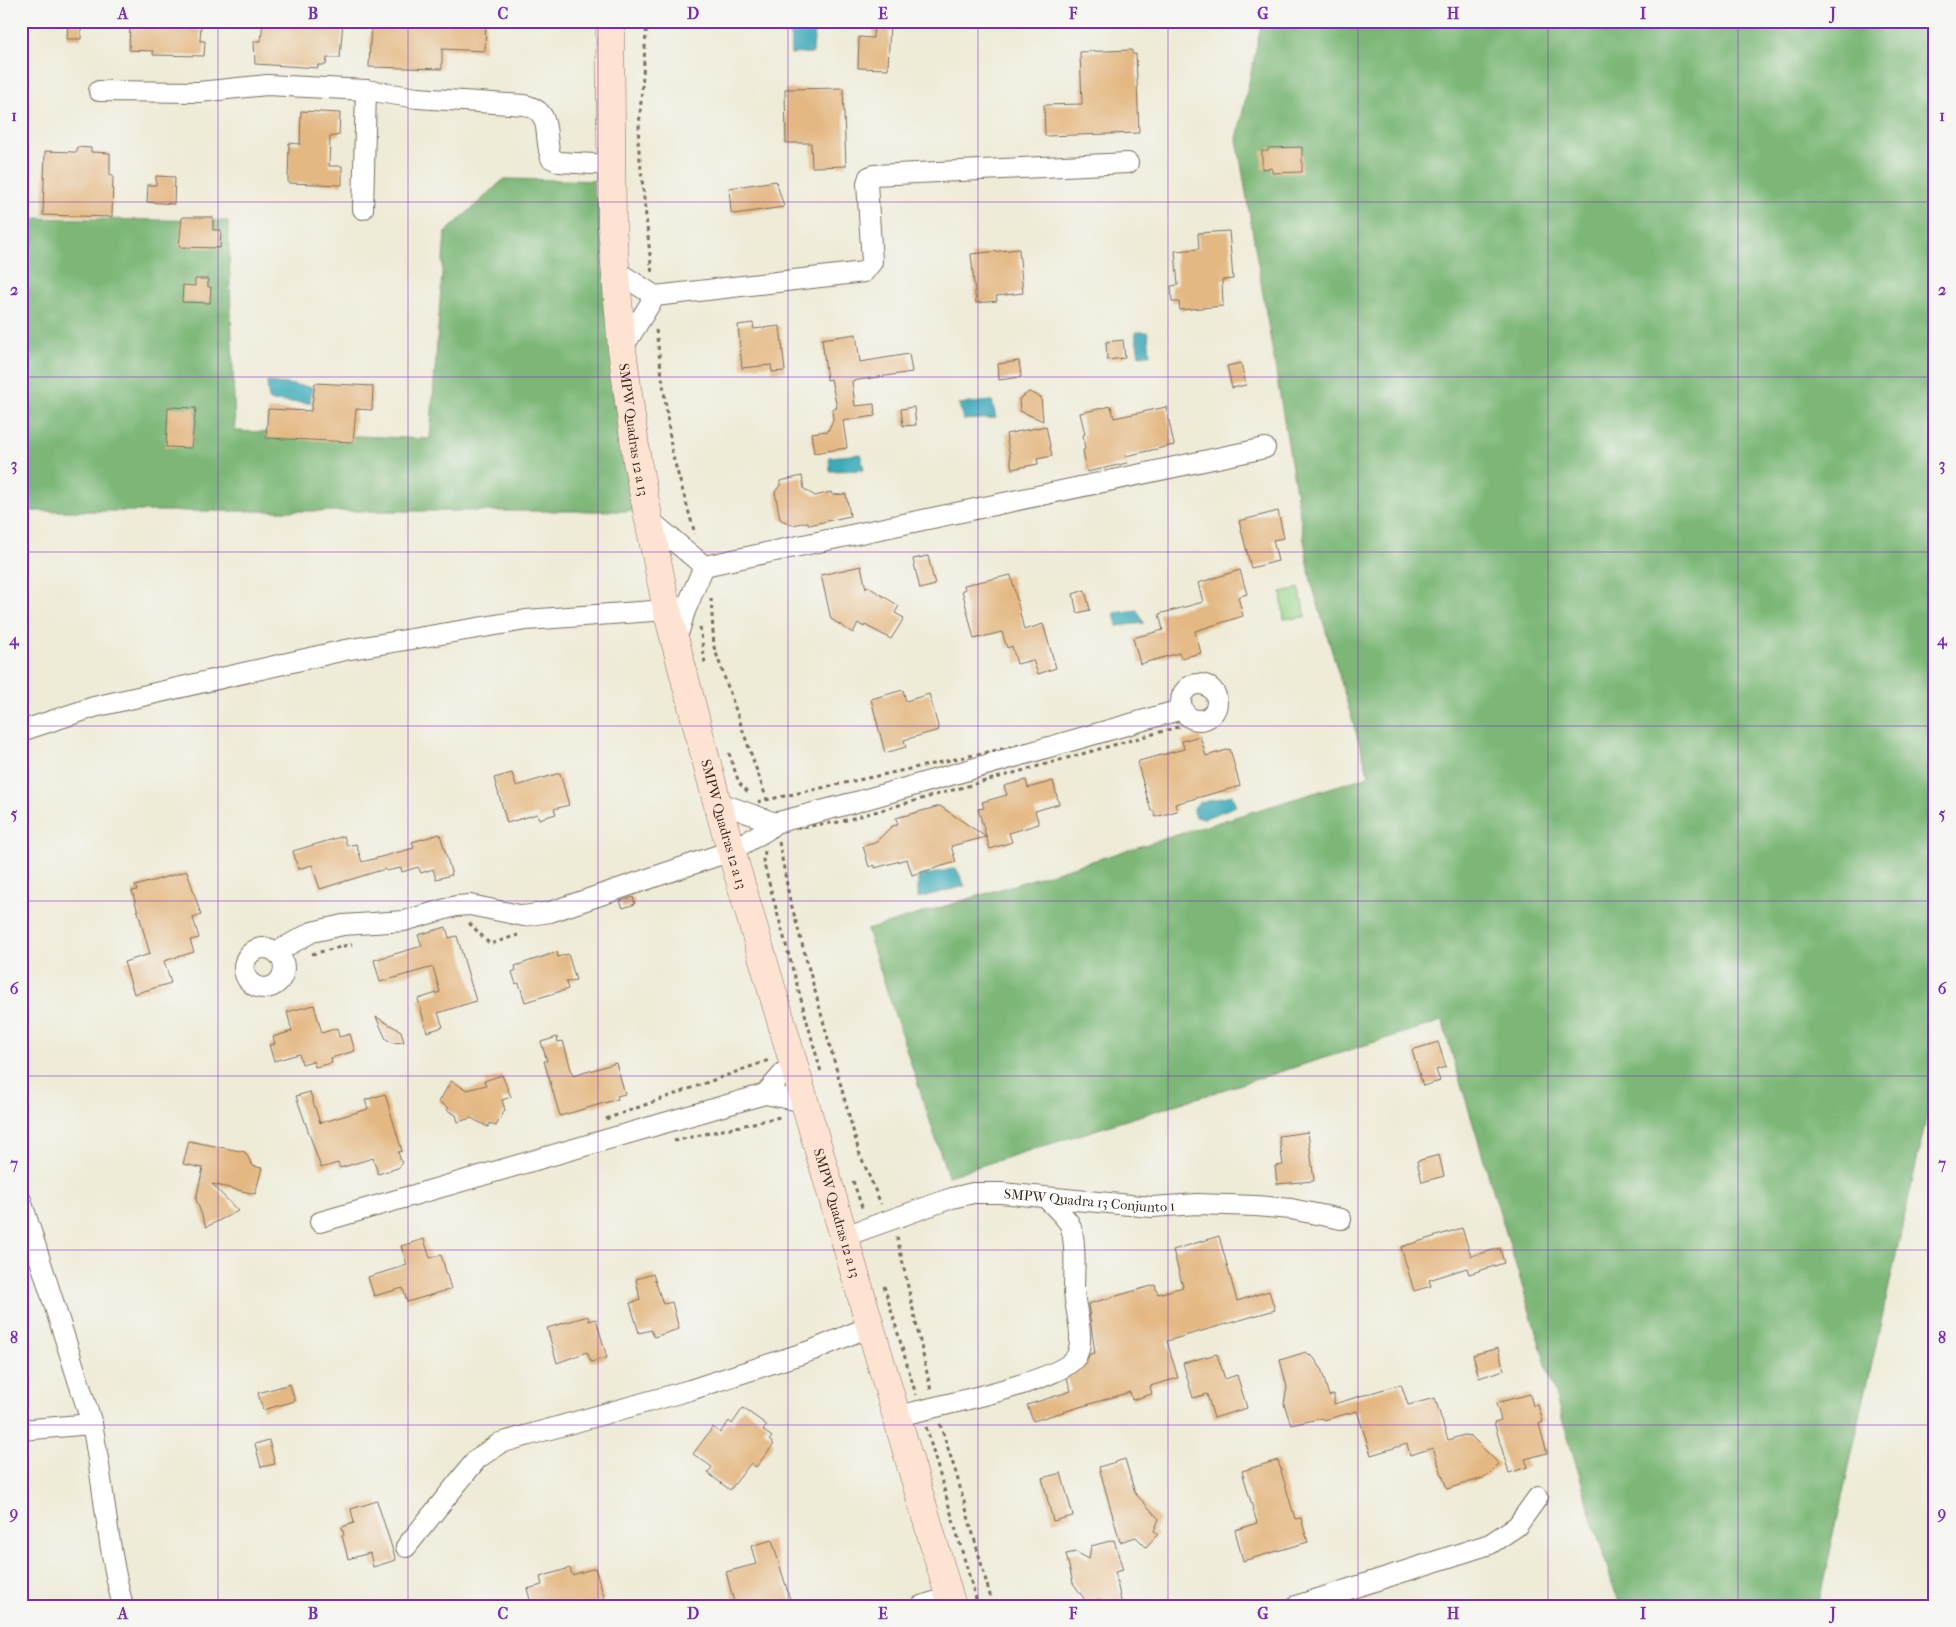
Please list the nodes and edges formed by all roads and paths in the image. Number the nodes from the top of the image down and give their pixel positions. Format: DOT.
graph roads {
  1 [pos="610,21"];
  2 [pos="366,90"];
  3 [pos="99,91"];
  4 [pos="1128,163"];
  5 [pos="611,165"];
  6 [pos="363,208"];
  7 [pos="616,271"];
  8 [pos="655,296"];
  9 [pos="622,349"];
  10 [pos="1265,448"];
  11 [pos="647,518"];
  12 [pos="704,566"];
  13 [pos="667,610"];
  14 [pos="676,641"];
  15 [pos="1183,709"];
  16 [pos="21,731"];
  17 [pos="717,802"];
  18 [pos="774,823"];
  19 [pos="731,851"];
  20 [pos="276,952"];
  21 [pos="794,1061"];
  22 [pos="765,1094"];
  23 [pos="805,1102"];
  24 [pos="1046,1198"];
  25 [pos="21,1200"];
  26 [pos="1341,1219"];
  27 [pos="320,1222"];
  28 [pos="845,1236"];
  29 [pos="871,1326"];
  30 [pos="897,1416"];
  31 [pos="92,1424"];
  32 [pos="21,1430"];
  33 [pos="1538,1497"];
  34 [pos="406,1548"];
  35 [pos="951,1601"];
  36 [pos="123,1606"];
  37 [pos="921,1606"];
  38 [pos="1296,1606"];
  1 -- 5 [label="street, SMPW Quadras 12 a 13"];
  2 -- 3 [label="street"];
  2 -- 5 [label="street"];
  2 -- 6 [label="street"];
  4 -- 8 [label="street"];
  5 -- 7 [label="street, SMPW Quadras 12 a 13"];
  7 -- 8 [label="street"];
  7 -- 9 [label="street, SMPW Quadras 12 a 13"];
  8 -- 9 [label="street"];
  9 -- 11 [label="street, SMPW Quadras 12 a 13"];
  10 -- 12 [label="street"];
  11 -- 12 [label="street"];
  11 -- 13 [label="street, SMPW Quadras 12 a 13"];
  12 -- 14 [label="street"];
  13 -- 14 [label="street, SMPW Quadras 12 a 13"];
  13 -- 16 [label="street"];
  14 -- 17 [label="street, SMPW Quadras 12 a 13"];
  15 -- 18 [label="street"];
  17 -- 18 [label="street"];
  17 -- 19 [label="street, SMPW Quadras 12 a 13"];
  18 -- 19 [label="street"];
  19 -- 20 [label="street"];
  19 -- 21 [label="street, SMPW Quadras 12 a 13"];
  21 -- 22 [label="street"];
  21 -- 23 [label="street, SMPW Quadras 12 a 13"];
  22 -- 23 [label="street"];
  22 -- 27 [label="street"];
  23 -- 28 [label="street, SMPW Quadras 12 a 13"];
  24 -- 26 [label="street, SMPW Quadra 13 Conjunto 1"];
  24 -- 28 [label="street, SMPW Quadra 13 Conjunto 1"];
  24 -- 30 [label="street"];
  25 -- 31 [label="street"];
  28 -- 29 [label="street, SMPW Quadras 12 a 13"];
  29 -- 30 [label="street, SMPW Quadras 12 a 13"];
  29 -- 34 [label="street"];
  30 -- 35 [label="street, SMPW Quadras 12 a 13"];
  31 -- 32 [label="street"];
  31 -- 36 [label="street"];
  33 -- 38 [label="street"];
  35 -- 37 [label="street"];
}
